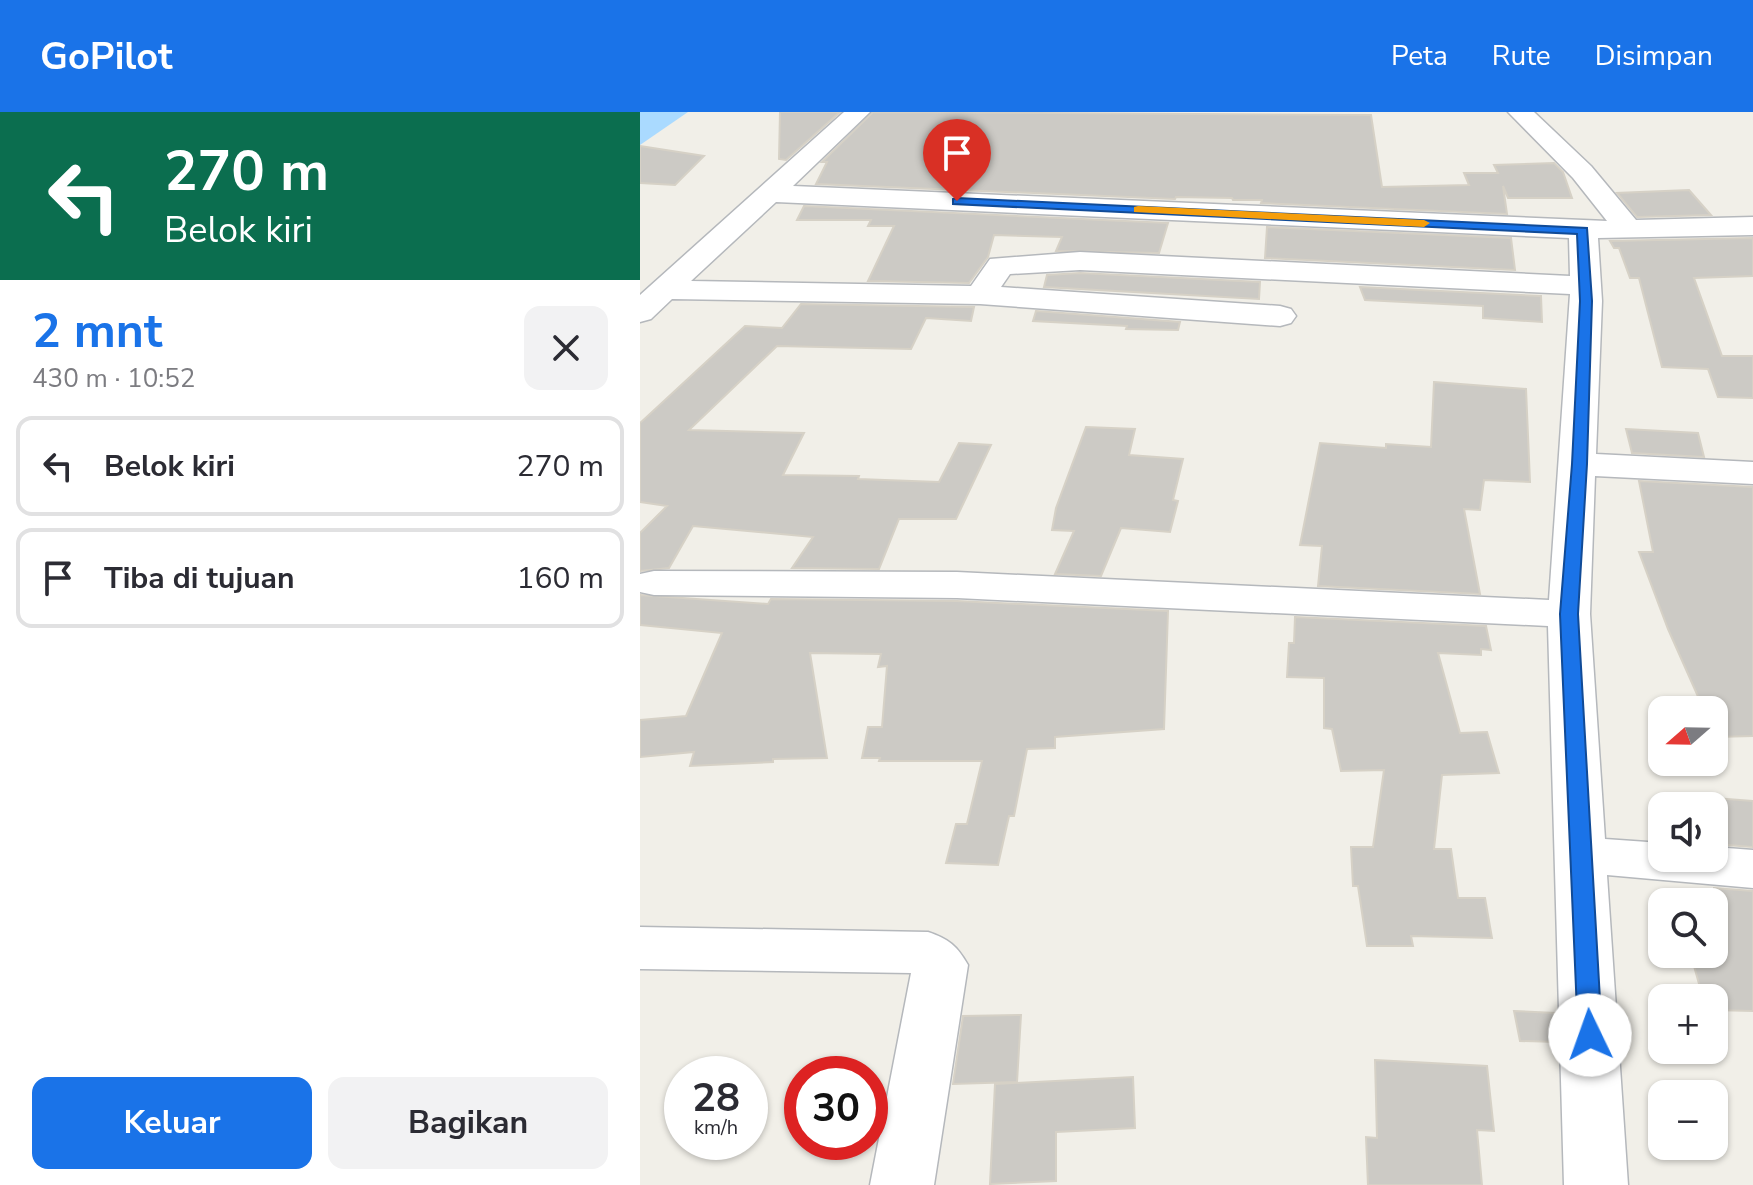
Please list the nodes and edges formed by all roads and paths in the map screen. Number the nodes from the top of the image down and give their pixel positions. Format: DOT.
graph roads {
  1 [pos="858,112"];
  2 [pos="1520,112"];
  3 [pos="768,193"];
  4 [pos="1753,226"];
  5 [pos="1605,230"];
  6 [pos="1586,286"];
  7 [pos="668,290"];
  8 [pos="980,295"];
  9 [pos="640,312"];
  10 [pos="1280,316"];
  11 [pos="1580,464"];
  12 [pos="1753,473"];
  13 [pos="654,583"];
  14 [pos="1569,614"];
  15 [pos="1582,855"];
  16 [pos="1753,869"];
  17 [pos="640,948"];
  18 [pos="902,1185"];
  19 [pos="1596,1185"];
  1 -- 3 [label="street"];
  2 -- 5 [label="street"];
  3 -- 5 [label="street"];
  3 -- 7 [label="street"];
  4 -- 5 [label="street"];
  5 -- 6 [label="street"];
  6 -- 8 [label="street"];
  6 -- 11 [label="street"];
  7 -- 8 [label="street"];
  7 -- 9 [label="street"];
  8 -- 10 [label="street"];
  11 -- 12 [label="street"];
  11 -- 14 [label="street"];
  13 -- 14 [label="street"];
  14 -- 15 [label="street"];
  15 -- 16 [label="street"];
  15 -- 19 [label="street"];
  17 -- 18 [label="street"];
}
